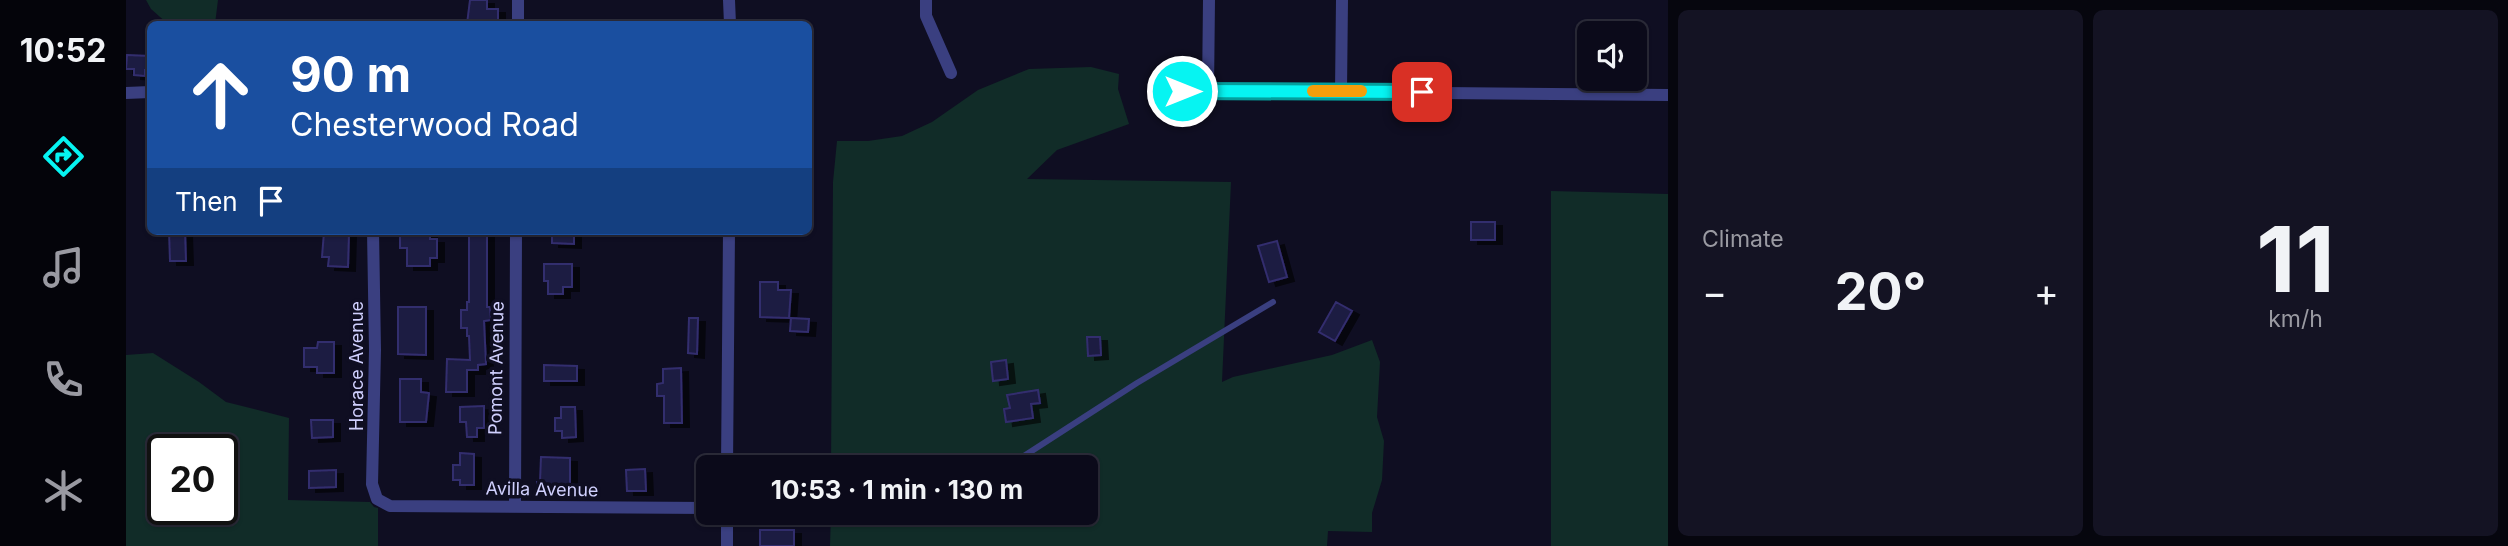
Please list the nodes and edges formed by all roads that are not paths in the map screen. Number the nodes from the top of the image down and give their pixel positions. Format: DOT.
graph roads {
  1 [pos="518,0"];
  2 [pos="729,0"];
  3 [pos="926,0"];
  4 [pos="1209,0"];
  5 [pos="1342,0"];
  6 [pos="517,21"];
  7 [pos="730,21"];
  8 [pos="951,73"];
  9 [pos="1157,91"];
  10 [pos="1208,91"];
  11 [pos="1341,91"];
  12 [pos="147,92"];
  13 [pos="126,93"];
  14 [pos="1668,94"];
  15 [pos="373,235"];
  16 [pos="516,235"];
  17 [pos="729,235"];
  18 [pos="1273,302"];
  19 [pos="727,455"];
  20 [pos="1026,455"];
  21 [pos="377,499"];
  22 [pos="514,505"];
  23 [pos="696,508"];
  24 [pos="727,525"];
  25 [pos="727,546"];
  1 -- 6 [label="street"];
  2 -- 7 [label="street"];
  3 -- 8 [label="street"];
  4 -- 10 [label="street"];
  5 -- 11 [label="street"];
  9 -- 10 [label="lane"];
  10 -- 11 [label="street"];
  11 -- 14 [label="street"];
  12 -- 13 [label="street"];
  15 -- 21 [label="street, Horace Avenue"];
  16 -- 22 [label="street, Pomont Avenue"];
  17 -- 19 [label="street"];
  18 -- 20 [label="lane"];
  21 -- 22 [label="street, Avilla Avenue"];
  22 -- 23 [label="street, Avilla Avenue"];
  24 -- 25 [label="street"];
}
